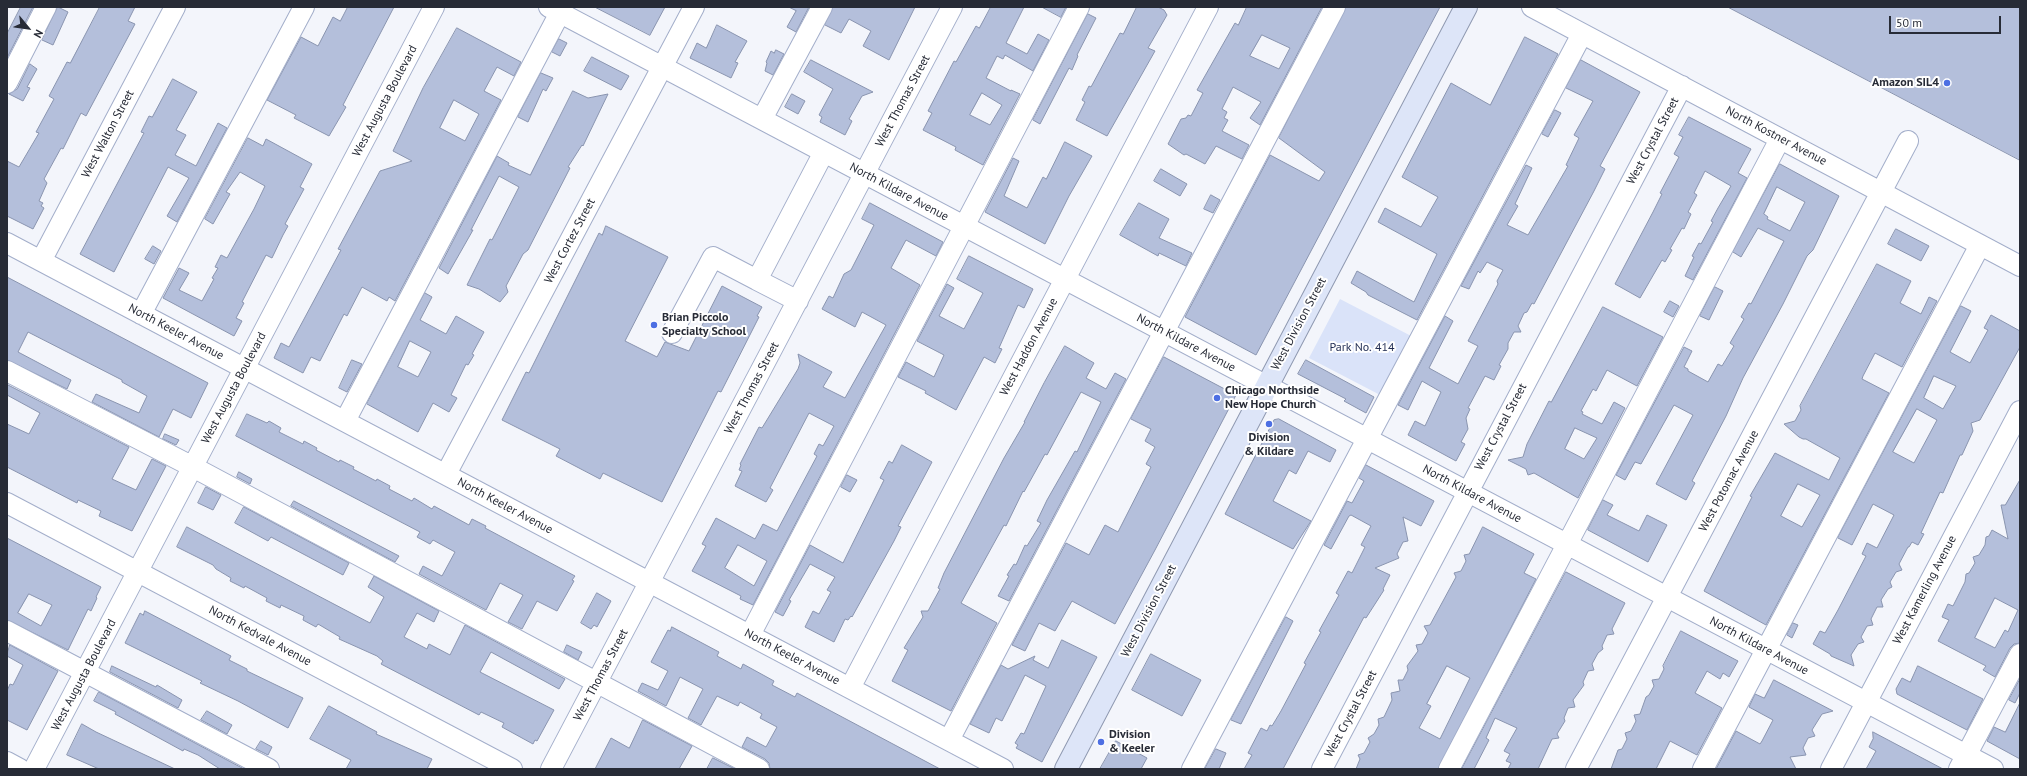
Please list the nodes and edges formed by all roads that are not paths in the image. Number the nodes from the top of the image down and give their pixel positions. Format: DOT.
graph roads {
  1 [pos="46,7"];
  2 [pos="175,7"];
  3 [pos="304,7"];
  4 [pos="434,7"];
  5 [pos="694,7"];
  6 [pos="822,7"];
  7 [pos="952,7"];
  8 [pos="1079,7"];
  9 [pos="1208,7"];
  10 [pos="1335,7"];
  11 [pos="1466,7"];
  12 [pos="1532,7"];
  13 [pos="557,9"];
  14 [pos="1582,34"];
  15 [pos="662,67"];
  16 [pos="7,83"];
  17 [pos="1682,86"];
  18 [pos="762,120"];
  19 [pos="1780,139"];
  20 [pos="1908,141"];
  21 [pos="824,152"];
  22 [pos="864,174"];
  23 [pos="1881,192"];
  24 [pos="965,227"];
  25 [pos="7,243"];
  26 [pos="1980,245"];
  27 [pos="41,261"];
  28 [pos="2020,266"];
  29 [pos="1065,279"];
  30 [pos="758,280"];
  31 [pos="798,301"];
  32 [pos="141,314"];
  33 [pos="1165,332"];
  34 [pos="672,333"];
  35 [pos="245,368"];
  36 [pos="7,371"];
  37 [pos="1267,386"];
  38 [pos="2020,411"];
  39 [pos="345,421"];
  40 [pos="1367,439"];
  41 [pos="193,467"];
  42 [pos="446,474"];
  43 [pos="1467,492"];
  44 [pos="7,503"];
  45 [pos="1567,544"];
  46 [pos="138,572"];
  47 [pos="649,582"];
  48 [pos="1667,597"];
  49 [pos="7,631"];
  50 [pos="750,635"];
  51 [pos="1766,650"];
  52 [pos="2020,654"];
  53 [pos="85,672"];
  54 [pos="596,683"];
  55 [pos="850,688"];
  56 [pos="1866,702"];
  57 [pos="949,740"];
  58 [pos="7,762"];
  59 [pos="1963,762"];
  60 [pos="20,769"];
  61 [pos="34,769"];
  62 [pos="269,769"];
  63 [pos="512,769"];
  64 [pos="551,769"];
  65 [pos="759,769"];
  66 [pos="1003,769"];
  67 [pos="1066,769"];
  68 [pos="1192,769"];
  69 [pos="1322,769"];
  70 [pos="1449,769"];
  71 [pos="1576,769"];
  72 [pos="1703,769"];
  73 [pos="1831,769"];
  74 [pos="1993,769"];
  1 -- 16 [label="street"];
  2 -- 27 [label="street, West Walton Street"];
  3 -- 32 [label="street"];
  4 -- 35 [label="street, West Augusta Boulevard"];
  5 -- 15 [label="street, West Cortez Street"];
  6 -- 18 [label="street"];
  7 -- 22 [label="street, West Thomas Street"];
  8 -- 24 [label="street"];
  9 -- 29 [label="street, West Haddon Avenue"];
  10 -- 33 [label="street"];
  11 -- 37 [label="main road, West Division Street"];
  12 -- 14 [label="street, North Kostner Avenue"];
  13 -- 15 [label="street, North Kildare Avenue"];
  13 -- 39 [label="street"];
  14 -- 17 [label="street, North Kostner Avenue"];
  14 -- 40 [label="street"];
  15 -- 18 [label="street, North Kildare Avenue"];
  15 -- 42 [label="street, West Cortez Street"];
  17 -- 19 [label="street, North Kostner Avenue"];
  17 -- 43 [label="street, West Crystal Street"];
  18 -- 21 [label="street, North Kildare Avenue"];
  19 -- 23 [label="street, North Kostner Avenue"];
  19 -- 45 [label="street"];
  20 -- 23 [label="street, West Potomac Avenue"];
  21 -- 22 [label="street, North Kildare Avenue"];
  21 -- 30 [label="street"];
  22 -- 24 [label="street, North Kildare Avenue"];
  22 -- 31 [label="street, West Thomas Street"];
  23 -- 26 [label="street, North Kostner Avenue"];
  23 -- 48 [label="street, West Potomac Avenue"];
  24 -- 29 [label="street, North Kildare Avenue"];
  24 -- 50 [label="street"];
  25 -- 27 [label="street, North Keeler Avenue"];
  26 -- 28 [label="street, North Kostner Avenue"];
  26 -- 51 [label="street"];
  27 -- 32 [label="street, North Keeler Avenue"];
  29 -- 33 [label="street, North Kildare Avenue"];
  29 -- 55 [label="street, West Haddon Avenue"];
  30 -- 31 [label="street"];
  30 -- 34 [label="street"];
  31 -- 47 [label="street, West Thomas Street"];
  32 -- 35 [label="street, North Keeler Avenue"];
  33 -- 37 [label="street, North Kildare Avenue"];
  33 -- 57 [label="street"];
  35 -- 39 [label="street, North Keeler Avenue"];
  35 -- 41 [label="street, West Augusta Boulevard"];
  36 -- 41 [label="street"];
  37 -- 40 [label="street, North Kildare Avenue"];
  37 -- 67 [label="main road, West Division Street"];
  38 -- 56 [label="street, West Kamerling Avenue"];
  39 -- 42 [label="street, North Keeler Avenue"];
  40 -- 43 [label="street, North Kildare Avenue"];
  40 -- 68 [label="street"];
  41 -- 46 [label="street, West Augusta Boulevard"];
  41 -- 54 [label="street"];
  42 -- 47 [label="street, North Keeler Avenue"];
  43 -- 45 [label="street, North Kildare Avenue"];
  43 -- 69 [label="street, West Crystal Street"];
  44 -- 46 [label="street, North Kedvale Avenue"];
  45 -- 48 [label="street, North Kildare Avenue"];
  45 -- 70 [label="street"];
  46 -- 53 [label="street, West Augusta Boulevard"];
  46 -- 63 [label="street, North Kedvale Avenue"];
  47 -- 50 [label="street, North Keeler Avenue"];
  47 -- 54 [label="street, West Thomas Street"];
  48 -- 51 [label="street, North Kildare Avenue"];
  48 -- 71 [label="street, West Potomac Avenue"];
  49 -- 53 [label="street"];
  50 -- 55 [label="street, North Keeler Avenue"];
  51 -- 56 [label="street, North Kildare Avenue"];
  51 -- 72 [label="street"];
  52 -- 59 [label="street"];
  53 -- 61 [label="street, West Augusta Boulevard"];
  53 -- 62 [label="street"];
  54 -- 64 [label="street, West Thomas Street"];
  54 -- 65 [label="street"];
  55 -- 57 [label="street, North Keeler Avenue"];
  56 -- 59 [label="street, North Kildare Avenue"];
  56 -- 73 [label="street, West Kamerling Avenue"];
  57 -- 66 [label="street, North Keeler Avenue"];
  58 -- 60 [label="street"];
  59 -- 74 [label="street, North Kildare Avenue"];
}
